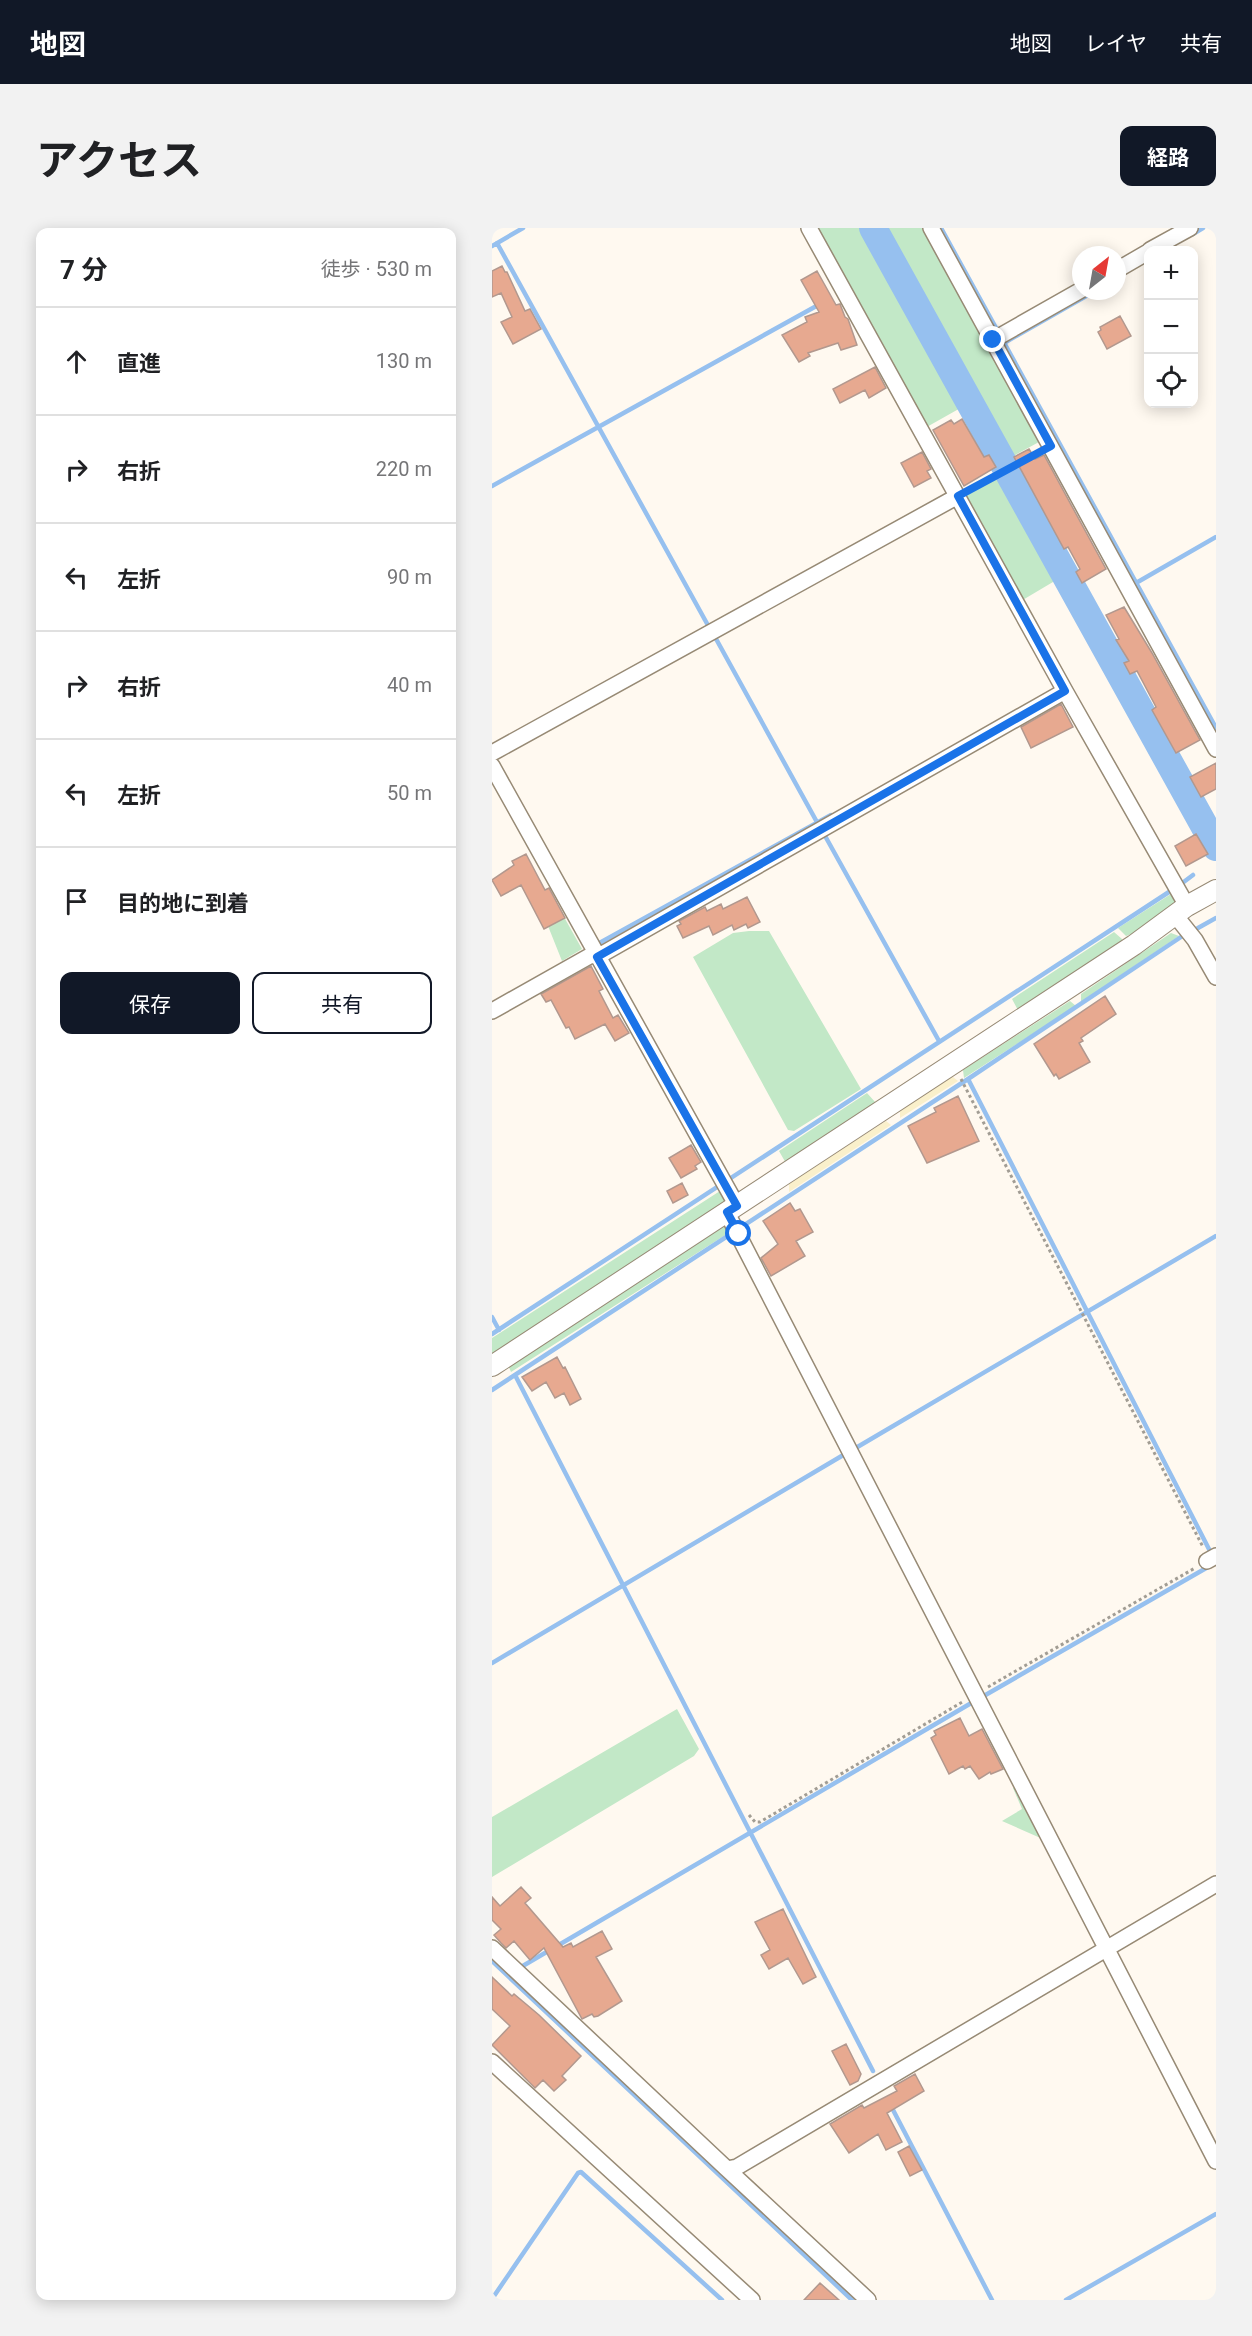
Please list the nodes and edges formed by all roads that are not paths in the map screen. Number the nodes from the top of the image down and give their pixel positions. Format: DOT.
graph roads {
  1 [pos="809,228"];
  2 [pos="931,228"];
  3 [pos="1190,228"];
  4 [pos="1158,246"];
  5 [pos="1144,254"];
  6 [pos="1126,265"];
  7 [pos="1072,295"];
  8 [pos="998,338"];
  9 [pos="954,498"];
  10 [pos="1065,691"];
  11 [pos="1216,749"];
  12 [pos="492,753"];
  13 [pos="492,766"];
  14 [pos="1216,890"];
  15 [pos="1181,910"];
  16 [pos="592,953"];
  17 [pos="1216,977"];
  18 [pos="492,1011"];
  19 [pos="735,1220"];
  20 [pos="492,1366"];
  21 [pos="1216,1884"];
  22 [pos="492,1948"];
  23 [pos="1106,1949"];
  24 [pos="492,2062"];
  25 [pos="1216,2161"];
  26 [pos="732,2173"];
  27 [pos="752,2300"];
  28 [pos="868,2300"];
  1 -- 9 [label="street"];
  2 -- 8 [label="street"];
  3 -- 4 [label="street"];
  5 -- 6 [label="street"];
  7 -- 8 [label="street"];
  8 -- 11 [label="street"];
  9 -- 10 [label="street"];
  9 -- 12 [label="street"];
  10 -- 15 [label="street"];
  10 -- 16 [label="street"];
  13 -- 16 [label="street"];
  14 -- 15 [label="street"];
  15 -- 17 [label="street"];
  15 -- 19 [label="street"];
  16 -- 18 [label="street"];
  16 -- 19 [label="street"];
  19 -- 20 [label="street"];
  19 -- 23 [label="street"];
  21 -- 23 [label="street"];
  22 -- 26 [label="street"];
  23 -- 25 [label="street"];
  23 -- 26 [label="street"];
  24 -- 27 [label="street"];
  26 -- 28 [label="street"];
}
